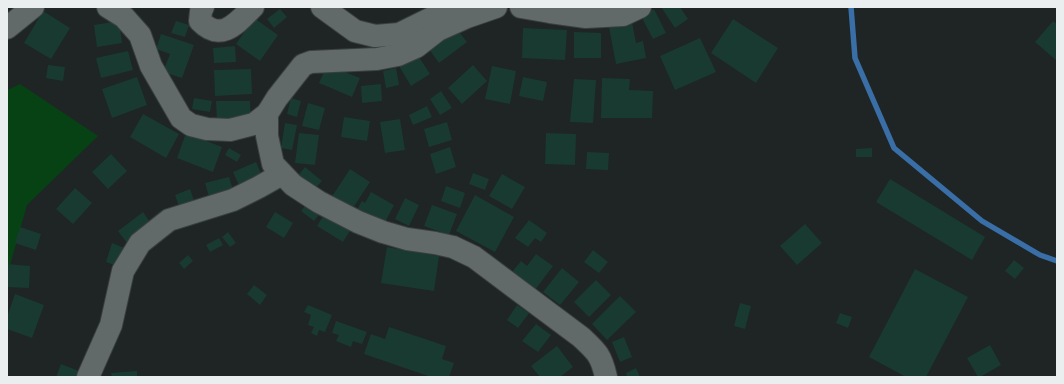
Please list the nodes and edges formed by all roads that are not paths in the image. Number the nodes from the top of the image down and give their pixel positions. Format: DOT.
graph roads {
  1 [pos="33,7"];
  2 [pos="108,7"];
  3 [pos="203,7"];
  4 [pos="253,7"];
  5 [pos="322,7"];
  6 [pos="454,7"];
  7 [pos="493,7"];
  8 [pos="521,7"];
  9 [pos="640,7"];
  10 [pos="7,28"];
  11 [pos="267,114"];
  12 [pos="282,174"];
  13 [pos="88,377"];
  14 [pos="606,377"];
  1 -- 10 [label="street"];
  2 -- 11 [label="street"];
  3 -- 4 [label="street"];
  5 -- 6 [label="street"];
  7 -- 11 [label="street"];
  8 -- 9 [label="street"];
  11 -- 12 [label="street"];
  12 -- 13 [label="street"];
  12 -- 14 [label="street"];
}
